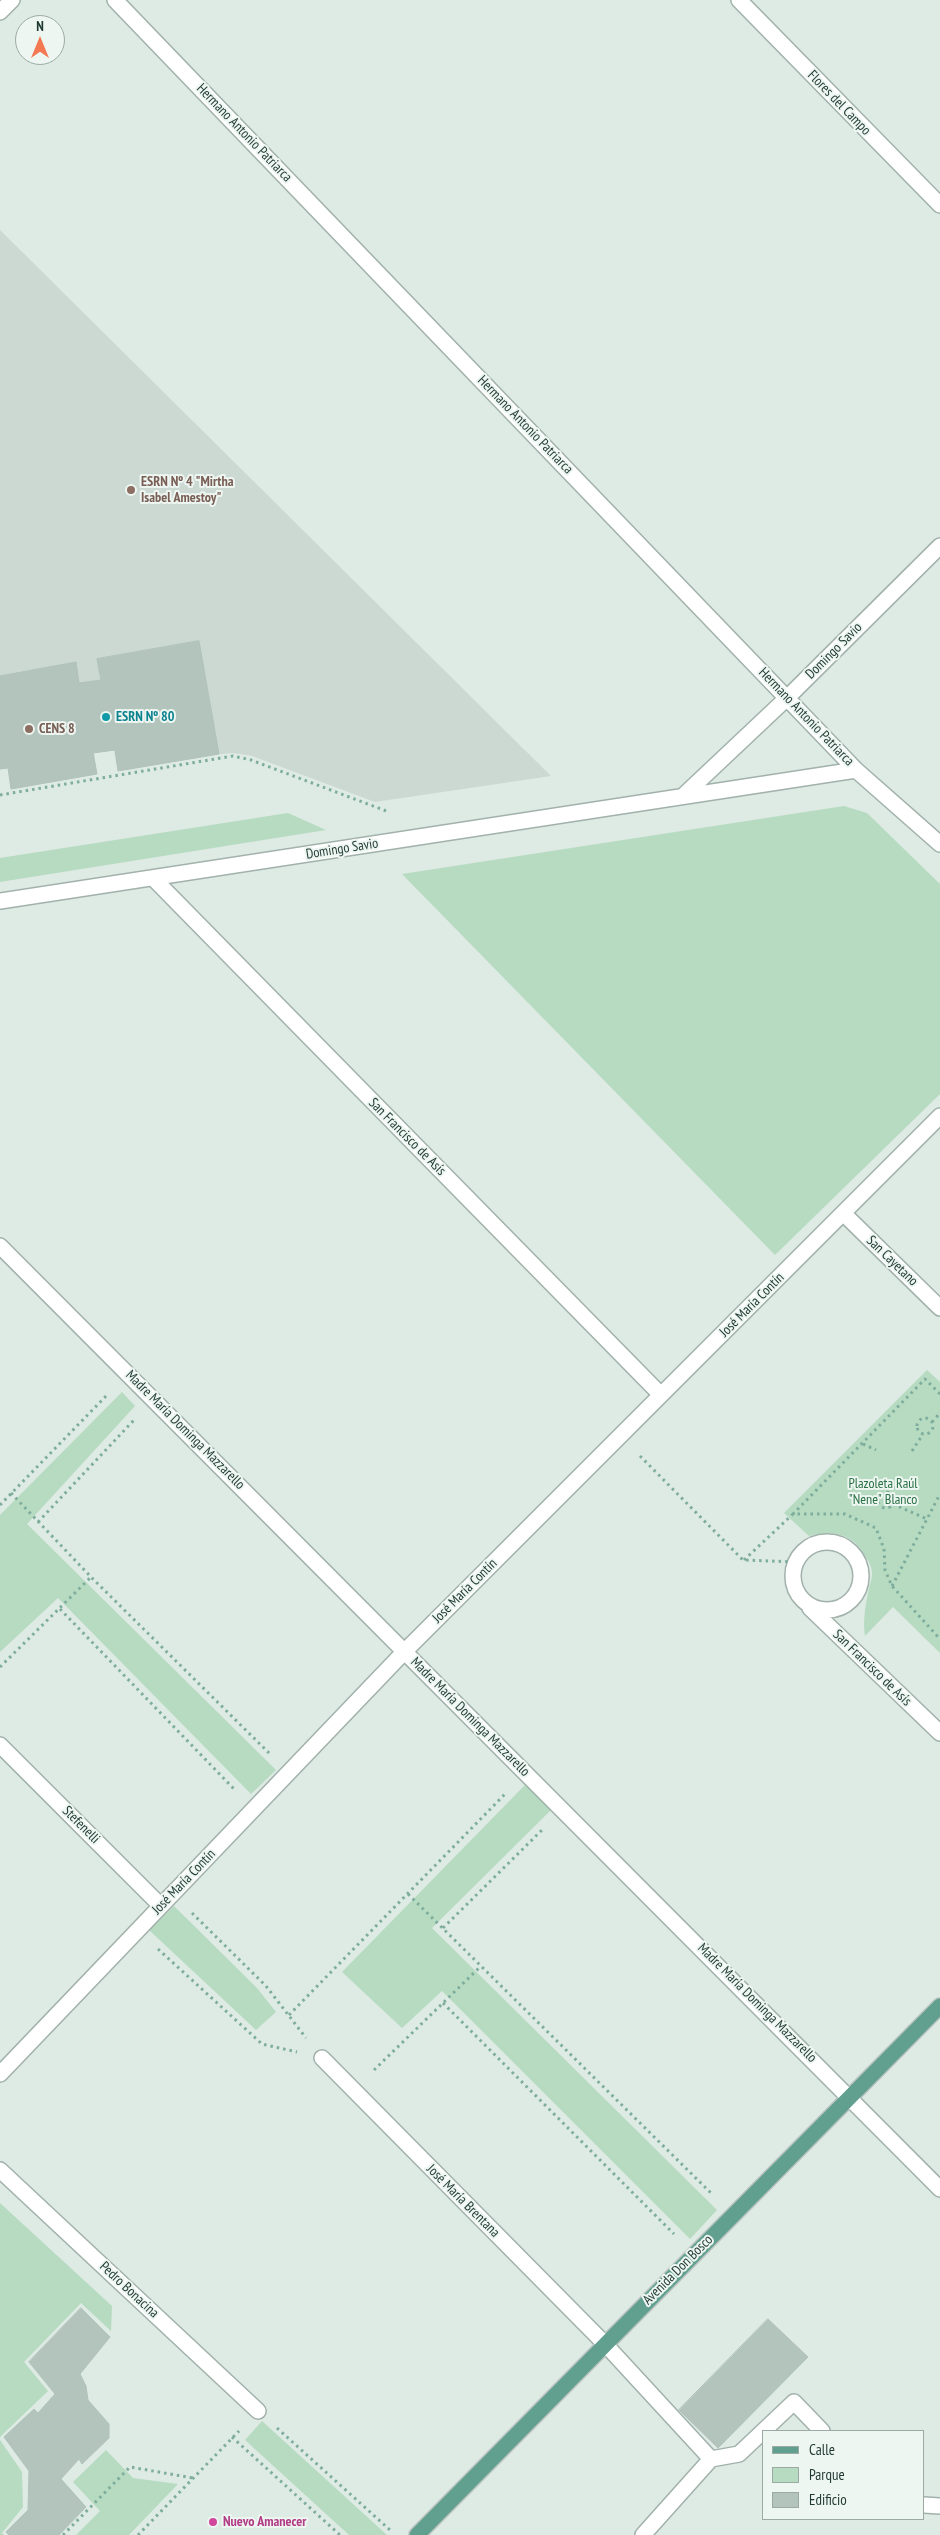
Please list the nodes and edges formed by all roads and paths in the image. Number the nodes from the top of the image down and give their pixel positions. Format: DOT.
graph roads {
  1 [pos="12,0"];
  2 [pos="115,0"];
  3 [pos="738,0"];
  4 [pos="0,12"];
  5 [pos="940,205"];
  6 [pos="940,546"];
  7 [pos="788,698"];
  8 [pos="856,770"];
  9 [pos="0,795"];
  10 [pos="683,796"];
  11 [pos="391,812"];
  12 [pos="940,844"];
  13 [pos="153,878"];
  14 [pos="0,902"];
  15 [pos="940,1116"];
  16 [pos="843,1213"];
  17 [pos="3,1255"];
  18 [pos="940,1308"];
  19 [pos="128,1373"];
  20 [pos="940,1394"];
  21 [pos="661,1395"];
  22 [pos="154,1399"];
  23 [pos="940,1413"];
  24 [pos="932,1422"];
  25 [pos="923,1434"];
  26 [pos="620,1436"];
  27 [pos="863,1444"];
  28 [pos="876,1450"];
  29 [pos="912,1451"];
  30 [pos="899,1477"];
  31 [pos="11,1493"];
  32 [pos="940,1494"];
  33 [pos="892,1495"];
  34 [pos="893,1504"];
  35 [pos="0,1505"];
  36 [pos="793,1514"];
  37 [pos="927,1519"];
  38 [pos="38,1522"];
  39 [pos="744,1560"];
  40 [pos="796,1562"];
  41 [pos="91,1577"];
  42 [pos="892,1586"];
  43 [pos="804,1602"];
  44 [pos="60,1609"];
  45 [pos="940,1639"];
  46 [pos="405,1651"];
  47 [pos="0,1667"];
  48 [pos="940,1733"];
  49 [pos="0,1745"];
  50 [pos="289,1773"];
  51 [pos="526,1773"];
  52 [pos="253,1809"];
  53 [pos="564,1810"];
  54 [pos="173,1894"];
  55 [pos="408,1894"];
  56 [pos="162,1906"];
  57 [pos="442,1928"];
  58 [pos="138,1930"];
  59 [pos="481,1966"];
  60 [pos="443,2003"];
  61 [pos="940,2006"];
  62 [pos="288,2015"];
  63 [pos="322,2058"];
  64 [pos="0,2074"];
  65 [pos="354,2090"];
  66 [pos="850,2097"];
  67 [pos="0,2170"];
  68 [pos="940,2189"];
  69 [pos="733,2214"];
  70 [pos="694,2254"];
  71 [pos="605,2344"];
  72 [pos="258,2411"];
  73 [pos="764,2430"];
  74 [pos="821,2430"];
  75 [pos="762,2432"];
  76 [pos="232,2437"];
  77 [pos="711,2460"];
  78 [pos="194,2478"];
  79 [pos="925,2505"];
  80 [pos="940,2506"];
  81 [pos="63,2535"];
  82 [pos="138,2535"];
  83 [pos="340,2535"];
  84 [pos="396,2535"];
  85 [pos="417,2535"];
  86 [pos="643,2535"];
  1 -- 4 [label="street"];
  2 -- 7 [label="street, Hermano Antonio Patriarca"];
  3 -- 5 [label="street, Flores del Campo"];
  6 -- 7 [label="street, Domingo Savio"];
  7 -- 8 [label="street, Hermano Antonio Patriarca"];
  7 -- 10 [label="street, Domingo Savio"];
  8 -- 10 [label="street, Domingo Savio"];
  8 -- 12 [label="street, Hermano Antonio Patriarca"];
  9 -- 11 [label="path"];
  10 -- 13 [label="street, Domingo Savio"];
  13 -- 14 [label="street, Domingo Savio"];
  13 -- 21 [label="street, San Francisco de Asís"];
  15 -- 16 [label="street, José María Contín"];
  16 -- 18 [label="street, San Cayetano"];
  16 -- 21 [label="street, José María Contín"];
  17 -- 19 [label="street, Madre María Dominga Mazzarello"];
  19 -- 22 [label="street, Madre María Dominga Mazzarello"];
  19 -- 31 [label="path"];
  20 -- 27 [label="path"];
  21 -- 26 [label="street, José María Contín"];
  22 -- 38 [label="path"];
  22 -- 46 [label="street, Madre María Dominga Mazzarello"];
  23 -- 24 [label="path"];
  24 -- 25 [label="path"];
  24 -- 25 [label="path"];
  25 -- 29 [label="path"];
  26 -- 39 [label="path"];
  26 -- 46 [label="street, José María Contín"];
  27 -- 28 [label="path"];
  27 -- 36 [label="path"];
  30 -- 33 [label="path"];
  31 -- 35 [label="path"];
  31 -- 38 [label="path"];
  32 -- 37 [label="path"];
  33 -- 34 [label="path"];
  33 -- 34 [label="path"];
  34 -- 37 [label="path"];
  36 -- 39 [label="path"];
  36 -- 42 [label="path"];
  37 -- 42 [label="path"];
  38 -- 41 [label="path"];
  39 -- 40 [label="path"];
  40 -- 43 [label="street, San Francisco de Asís"];
  40 -- 43 [label="street, San Francisco de Asís"];
  41 -- 44 [label="path"];
  41 -- 50 [label="path"];
  42 -- 45 [label="path"];
  43 -- 48 [label="street, San Francisco de Asís"];
  44 -- 47 [label="path"];
  44 -- 52 [label="path"];
  46 -- 50 [label="street, José María Contín"];
  46 -- 51 [label="street, Madre María Dominga Mazzarello"];
  49 -- 56 [label="street, Stefenelli"];
  50 -- 52 [label="street, José María Contín"];
  51 -- 53 [label="street, Madre María Dominga Mazzarello"];
  51 -- 55 [label="path"];
  52 -- 54 [label="street, José María Contín"];
  53 -- 57 [label="path"];
  53 -- 66 [label="street, Madre María Dominga Mazzarello"];
  54 -- 56 [label="street, José María Contín"];
  54 -- 62 [label="path"];
  55 -- 57 [label="path"];
  55 -- 62 [label="path"];
  56 -- 58 [label="street, José María Contín"];
  57 -- 59 [label="path"];
  58 -- 63 [label="path"];
  58 -- 64 [label="street, José María Contín"];
  59 -- 60 [label="path"];
  59 -- 69 [label="path"];
  60 -- 65 [label="path"];
  60 -- 70 [label="path"];
  61 -- 66 [label="main road, Avenida Don Bosco"];
  62 -- 63 [label="path"];
  63 -- 65 [label="street, José María Brentana"];
  65 -- 71 [label="street, José María Brentana"];
  66 -- 68 [label="street, Madre María Dominga Mazzarello"];
  66 -- 69 [label="main road, Avenida Don Bosco"];
  67 -- 72 [label="street, Pedro Bonacina"];
  69 -- 70 [label="main road, Avenida Don Bosco"];
  70 -- 71 [label="main road, Avenida Don Bosco"];
  71 -- 77 [label="street, José María Brentana"];
  71 -- 85 [label="main road, Avenida Don Bosco"];
  72 -- 76 [label="path"];
  72 -- 84 [label="path"];
  73 -- 74 [label="street"];
  75 -- 77 [label="street"];
  76 -- 78 [label="path"];
  76 -- 83 [label="path"];
  77 -- 86 [label="street"];
  78 -- 81 [label="path"];
  78 -- 82 [label="path"];
  79 -- 80 [label="street"];
}
